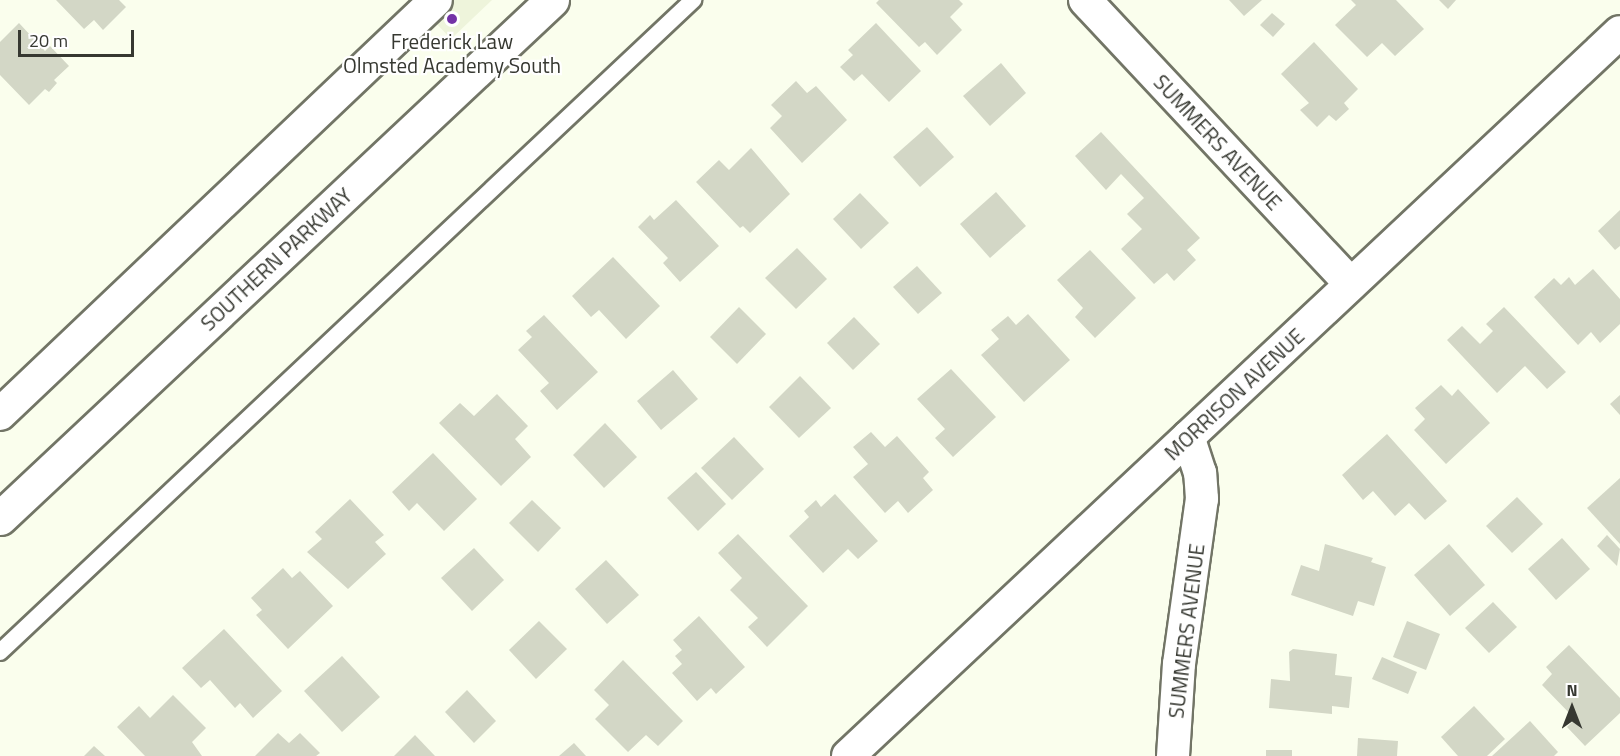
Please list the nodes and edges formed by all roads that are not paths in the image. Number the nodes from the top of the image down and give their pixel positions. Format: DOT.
graph roads {
  1 [pos="436,0"];
  2 [pos="552,0"];
  3 [pos="693,0"];
  4 [pos="1085,0"];
  5 [pos="1620,32"];
  6 [pos="1351,284"];
  7 [pos="0,414"];
  8 [pos="1188,437"];
  9 [pos="0,518"];
  10 [pos="0,652"];
  11 [pos="848,756"];
  12 [pos="1173,756"];
  1 -- 7 [label="street"];
  2 -- 9 [label="main road, SOUTHERN PARKWAY"];
  3 -- 10 [label="lane"];
  4 -- 6 [label="street, SUMMERS AVENUE"];
  5 -- 6 [label="street, MORRISON AVENUE"];
  6 -- 8 [label="street, MORRISON AVENUE"];
  8 -- 11 [label="street, MORRISON AVENUE"];
  8 -- 12 [label="street, SUMMERS AVENUE"];
}
